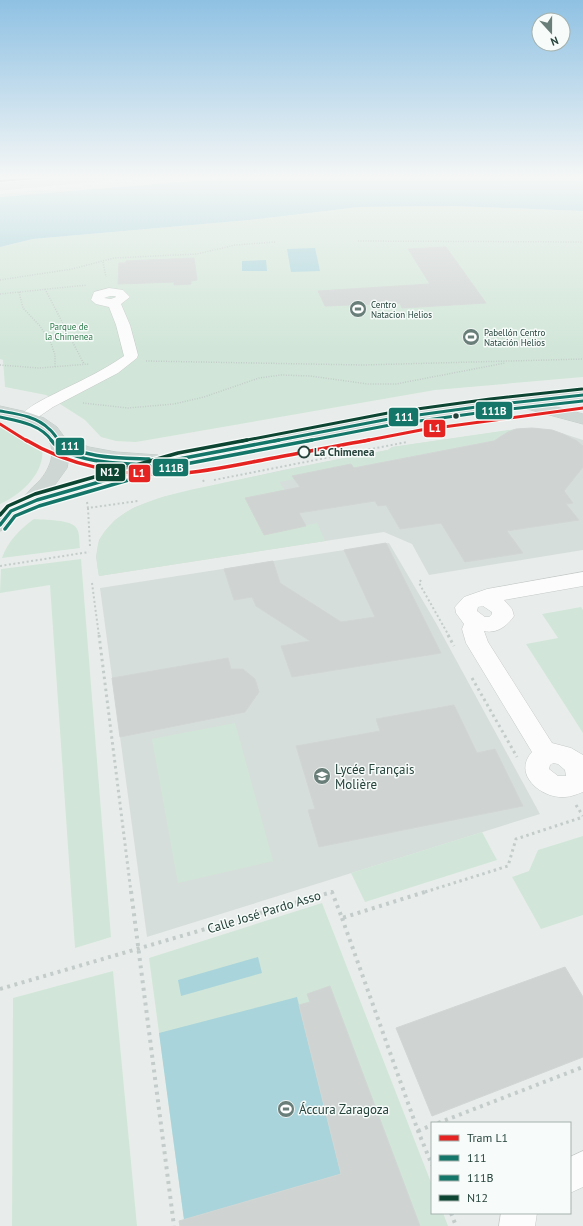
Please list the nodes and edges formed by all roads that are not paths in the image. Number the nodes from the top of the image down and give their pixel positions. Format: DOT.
graph roads {
  1 [pos="114,302"];
  2 [pos="583,395"];
  3 [pos="510,403"];
  4 [pos="0,411"];
  5 [pos="28,417"];
  6 [pos="583,419"];
  7 [pos="60,442"];
  8 [pos="180,459"];
  9 [pos="4,517"];
  10 [pos="583,579"];
  11 [pos="530,589"];
  12 [pos="477,599"];
  13 [pos="503,612"];
  14 [pos="475,622"];
  15 [pos="546,754"];
  16 [pos="583,1169"];
  17 [pos="571,1175"];
  18 [pos="519,1214"];
  19 [pos="517,1226"];
  1 -- 5 [label="lane"];
  2 -- 3 [label="main road"];
  3 -- 6 [label="main road"];
  3 -- 8 [label="main road"];
  4 -- 5 [label="main road"];
  5 -- 7 [label="main road"];
  7 -- 8 [label="main road"];
  7 -- 9 [label="main road"];
  8 -- 9 [label="main road"];
  10 -- 11 [label="lane"];
  11 -- 12 [label="lane"];
  11 -- 13 [label="lane"];
  12 -- 13 [label="lane"];
  12 -- 14 [label="lane"];
  13 -- 14 [label="lane"];
  14 -- 15 [label="lane"];
  16 -- 17 [label="lane"];
  18 -- 19 [label="lane"];
}
